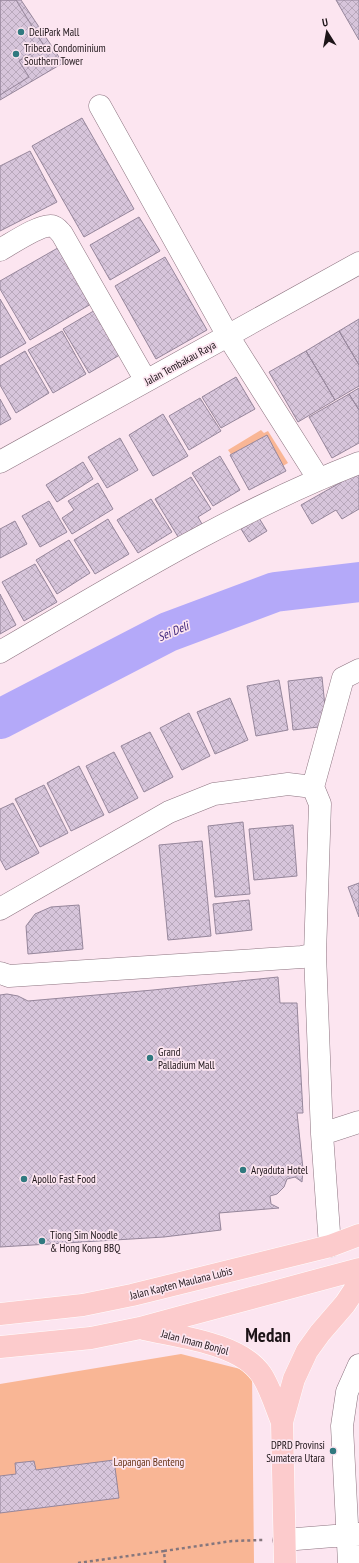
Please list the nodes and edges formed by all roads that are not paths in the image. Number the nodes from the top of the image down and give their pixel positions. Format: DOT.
graph roads {
  1 [pos="100,106"];
  2 [pos="0,250"];
  3 [pos="359,263"];
  4 [pos="228,336"];
  5 [pos="146,381"];
  6 [pos="0,462"];
  7 [pos="359,462"];
  8 [pos="318,478"];
  9 [pos="0,652"];
  10 [pos="359,670"];
  11 [pos="313,787"];
  12 [pos="0,909"];
  13 [pos="315,954"];
  14 [pos="0,973"];
  15 [pos="359,1122"];
  16 [pos="322,1134"];
  17 [pos="359,1235"];
  18 [pos="330,1246"];
  19 [pos="359,1269"];
  20 [pos="359,1283"];
  21 [pos="132,1295"];
  22 [pos="0,1314"];
  23 [pos="142,1328"];
  24 [pos="0,1347"];
  25 [pos="359,1365"];
  26 [pos="282,1422"];
  27 [pos="353,1534"];
  28 [pos="284,1540"];
  29 [pos="285,1563"];
  30 [pos="349,1563"];
  1 -- 4 [label="street"];
  2 -- 5 [label="street"];
  3 -- 4 [label="street, Jalan Tembakau Raya"];
  4 -- 5 [label="street, Jalan Tembakau Raya"];
  4 -- 8 [label="street"];
  5 -- 6 [label="street, Jalan Tembakau Raya"];
  7 -- 8 [label="street"];
  8 -- 9 [label="street"];
  10 -- 11 [label="street"];
  11 -- 12 [label="street"];
  11 -- 13 [label="street"];
  13 -- 14 [label="street"];
  13 -- 16 [label="street"];
  15 -- 16 [label="street"];
  16 -- 18 [label="street"];
  17 -- 18 [label="main road, Jalan Kapten Maulana Lubis"];
  18 -- 21 [label="main road, Jalan Kapten Maulana Lubis"];
  19 -- 23 [label="main road"];
  20 -- 26 [label="main road, Jalan Imam Bonjol"];
  21 -- 22 [label="main road, Jalan Kapten Maulana Lubis"];
  21 -- 23 [label="main road"];
  23 -- 24 [label="main road"];
  23 -- 26 [label="main road, Jalan Imam Bonjol"];
  25 -- 27 [label="street"];
  26 -- 28 [label="main road, Jalan Imam Bonjol"];
  27 -- 28 [label="street"];
  27 -- 30 [label="street"];
  28 -- 29 [label="main road, Jalan Imam Bonjol"];
}
